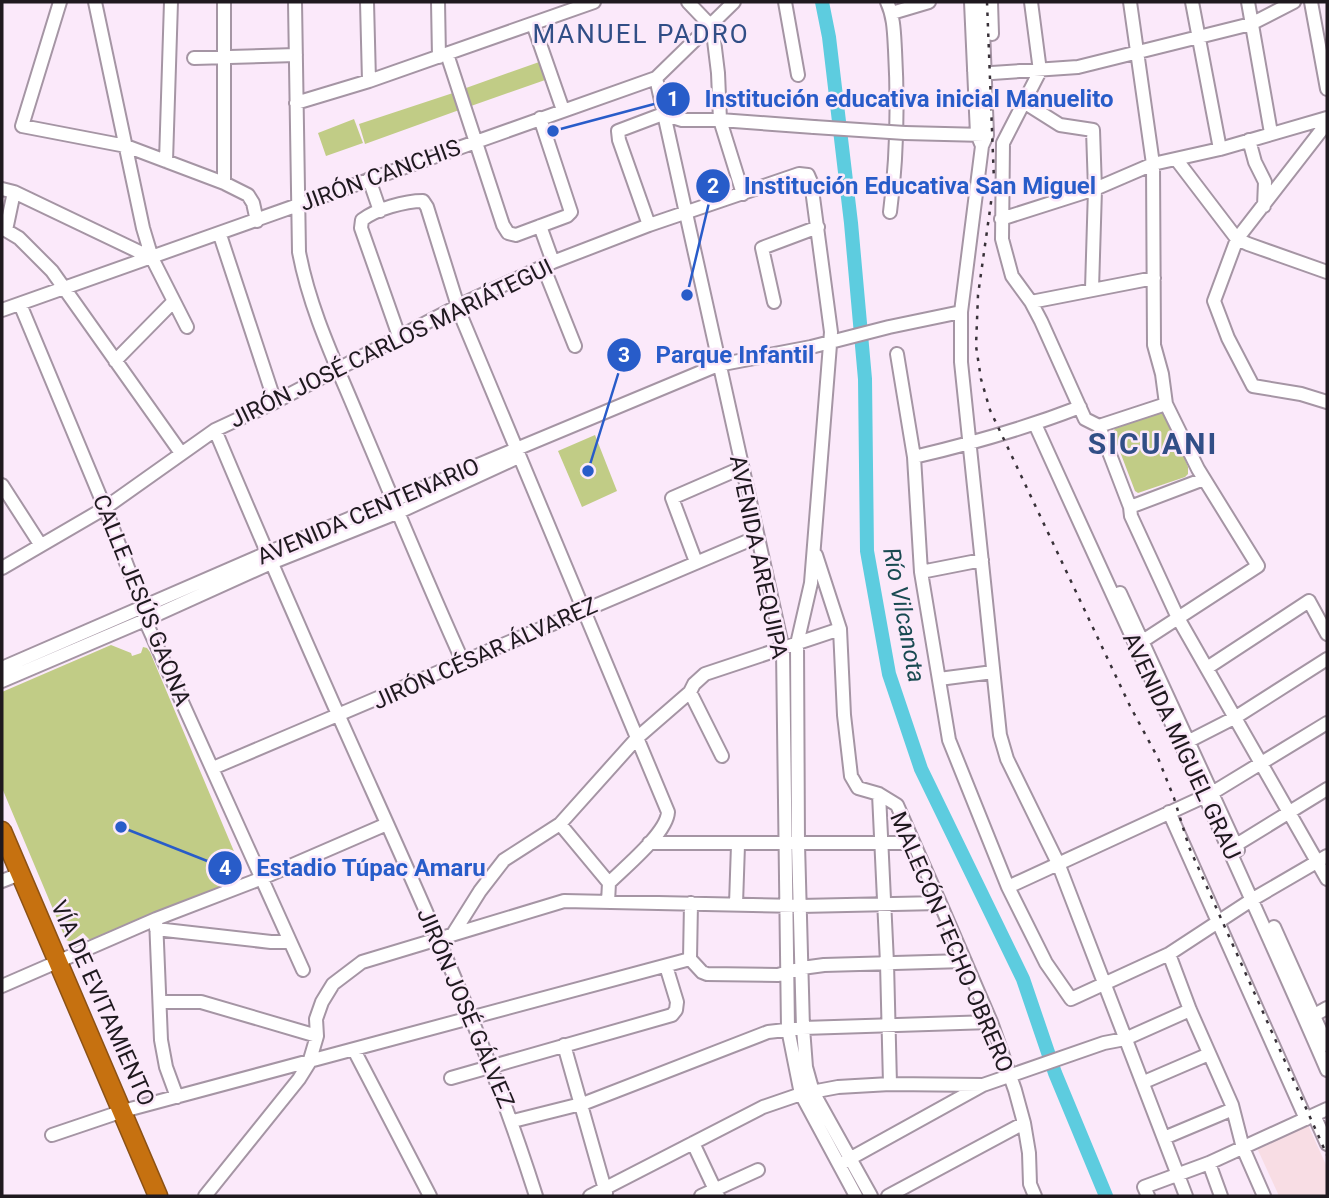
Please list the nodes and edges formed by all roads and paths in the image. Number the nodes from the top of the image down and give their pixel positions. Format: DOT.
graph roads {
  1 [pos="60,2"];
  2 [pos="95,2"];
  3 [pos="171,2"];
  4 [pos="224,2"];
  5 [pos="295,2"];
  6 [pos="367,2"];
  7 [pos="438,2"];
  8 [pos="688,2"];
  9 [pos="734,2"];
  10 [pos="785,2"];
  11 [pos="929,2"];
  12 [pos="971,2"];
  13 [pos="982,2"];
  14 [pos="991,2"];
  15 [pos="1031,2"];
  16 [pos="1130,2"];
  17 [pos="1192,2"];
  18 [pos="1248,2"];
  19 [pos="1294,2"];
  20 [pos="1311,2"];
  21 [pos="586,3"];
  22 [pos="906,5"];
  23 [pos="890,7"];
  24 [pos="533,24"];
  25 [pos="1251,24"];
  26 [pos="710,25"];
  27 [pos="1199,38"];
  28 [pos="1139,54"];
  29 [pos="296,55"];
  30 [pos="443,56"];
  31 [pos="225,57"];
  32 [pos="194,58"];
  33 [pos="1040,71"];
  34 [pos="984,72"];
  35 [pos="798,75"];
  36 [pos="656,78"];
  37 [pos="369,81"];
  38 [pos="1327,88"];
  39 [pos="1022,101"];
  40 [pos="296,103"];
  41 [pos="563,110"];
  42 [pos="663,114"];
  43 [pos="540,118"];
  44 [pos="720,120"];
  45 [pos="1327,121"];
  46 [pos="1271,134"];
  47 [pos="477,140"];
  48 [pos="989,140"];
  49 [pos="1249,140"];
  50 [pos="126,146"];
  51 [pos="1220,149"];
  52 [pos="1176,159"];
  53 [pos="166,161"];
  54 [pos="1153,164"];
  55 [pos="808,175"];
  56 [pos="369,179"];
  57 [pos="224,183"];
  58 [pos="1095,189"];
  59 [pos="8,191"];
  60 [pos="743,194"];
  61 [pos="298,205"];
  62 [pos="1264,206"];
  63 [pos="380,211"];
  64 [pos="890,212"];
  65 [pos="686,214"];
  66 [pos="1001,219"];
  67 [pos="257,221"];
  68 [pos="649,225"];
  69 [pos="540,226"];
  70 [pos="818,228"];
  71 [pos="4,229"];
  72 [pos="220,234"];
  73 [pos="1237,239"];
  74 [pos="152,258"];
  75 [pos="548,264"];
  76 [pos="1327,272"];
  77 [pos="1154,278"];
  78 [pos="1092,289"];
  79 [pos="63,290"];
  80 [pos="173,302"];
  81 [pos="775,302"];
  82 [pos="1031,302"];
  83 [pos="20,304"];
  84 [pos="458,306"];
  85 [pos="2,310"];
  86 [pos="961,312"];
  87 [pos="187,327"];
  88 [pos="399,336"];
  89 [pos="830,343"];
  90 [pos="575,346"];
  91 [pos="897,354"];
  92 [pos="116,361"];
  93 [pos="338,369"];
  94 [pos="719,369"];
  95 [pos="275,402"];
  96 [pos="1327,402"];
  97 [pos="1166,404"];
  98 [pos="1080,407"];
  99 [pos="1039,422"];
  100 [pos="1099,426"];
  101 [pos="215,430"];
  102 [pos="971,444"];
  103 [pos="181,453"];
  104 [pos="518,453"];
  105 [pos="914,457"];
  106 [pos="741,468"];
  107 [pos="1203,479"];
  108 [pos="2,485"];
  109 [pos="396,507"];
  110 [pos="1130,507"];
  111 [pos="105,508"];
  112 [pos="757,537"];
  113 [pos="40,544"];
  114 [pos="813,548"];
  115 [pos="269,558"];
  116 [pos="982,560"];
  117 [pos="696,562"];
  118 [pos="2,568"];
  119 [pos="921,572"];
  120 [pos="585,609"];
  121 [pos="144,614"];
  122 [pos="1178,618"];
  123 [pos="840,629"];
  124 [pos="1327,634"];
  125 [pos="1139,643"];
  126 [pos="797,644"];
  127 [pos="783,650"];
  128 [pos="1327,659"];
  129 [pos="463,662"];
  130 [pos="2,668"];
  131 [pos="1208,668"];
  132 [pos="993,672"];
  133 [pos="939,679"];
  134 [pos="2,681"];
  135 [pos="690,692"];
  136 [pos="340,716"];
  137 [pos="1236,717"];
  138 [pos="1327,723"];
  139 [pos="637,738"];
  140 [pos="1189,741"];
  141 [pos="722,756"];
  142 [pos="1262,764"];
  143 [pos="213,768"];
  144 [pos="1327,789"];
  145 [pos="879,794"];
  146 [pos="1208,795"];
  147 [pos="1169,812"];
  148 [pos="1288,813"];
  149 [pos="387,824"];
  150 [pos="560,824"];
  151 [pos="2,831"];
  152 [pos="913,843"];
  153 [pos="649,844"];
  154 [pos="792,844"];
  155 [pos="882,844"];
  156 [pos="737,845"];
  157 [pos="1236,845"];
  158 [pos="1322,859"];
  159 [pos="1058,863"];
  160 [pos="20,874"];
  161 [pos="260,879"];
  162 [pos="1327,879"];
  163 [pos="2,881"];
  164 [pos="609,883"];
  165 [pos="1008,887"];
  166 [pos="1256,897"];
  167 [pos="608,902"];
  168 [pos="940,902"];
  169 [pos="691,903"];
  170 [pos="736,904"];
  171 [pos="884,904"];
  172 [pos="793,905"];
  173 [pos="1218,920"];
  174 [pos="156,924"];
  175 [pos="453,934"];
  176 [pos="439,940"];
  177 [pos="289,942"];
  178 [pos="1169,954"];
  179 [pos="691,959"];
  180 [pos="965,961"];
  181 [pos="57,962"];
  182 [pos="887,963"];
  183 [pos="666,966"];
  184 [pos="802,968"];
  185 [pos="303,970"];
  186 [pos="788,972"];
  187 [pos="1106,983"];
  188 [pos="2,986"];
  189 [pos="160,1002"];
  190 [pos="1327,1008"];
  191 [pos="1190,1010"];
  192 [pos="471,1018"];
  193 [pos="1310,1018"];
  194 [pos="991,1022"];
  195 [pos="889,1024"];
  196 [pos="803,1028"];
  197 [pos="788,1029"];
  198 [pos="317,1037"];
  199 [pos="1125,1039"];
  200 [pos="564,1045"];
  201 [pos="1327,1045"];
  202 [pos="354,1050"];
  203 [pos="1209,1054"];
  204 [pos="309,1063"];
  205 [pos="491,1065"];
  206 [pos="1327,1070"];
  207 [pos="1014,1074"];
  208 [pos="451,1079"];
  209 [pos="1144,1082"];
  210 [pos="890,1084"];
  211 [pos="983,1085"];
  212 [pos="807,1093"];
  213 [pos="177,1097"];
  214 [pos="581,1104"];
  215 [pos="1233,1109"];
  216 [pos="1327,1109"];
  217 [pos="123,1111"];
  218 [pos="1310,1117"];
  219 [pos="513,1121"];
  220 [pos="1024,1123"];
  221 [pos="52,1135"];
  222 [pos="1164,1138"];
  223 [pos="693,1143"];
  224 [pos="1327,1144"];
  225 [pos="1243,1148"];
  226 [pos="844,1162"];
  227 [pos="1209,1163"];
  228 [pos="758,1170"];
  229 [pos="1177,1174"];
  230 [pos="606,1192"];
  231 [pos="1146,1192"];
  232 [pos="717,1193"];
  233 [pos="158,1196"];
  234 [pos="205,1196"];
  235 [pos="430,1196"];
  236 [pos="536,1196"];
  237 [pos="590,1196"];
  238 [pos="701,1196"];
  239 [pos="856,1196"];
  240 [pos="871,1196"];
  241 [pos="888,1196"];
  242 [pos="1035,1196"];
  243 [pos="1186,1196"];
  244 [pos="1222,1196"];
  245 [pos="1264,1196"];
  1 -- 50 [label="street"];
  2 -- 50 [label="street"];
  3 -- 53 [label="street"];
  4 -- 31 [label="street"];
  5 -- 29 [label="street"];
  6 -- 37 [label="street"];
  7 -- 30 [label="street"];
  8 -- 26 [label="street"];
  9 -- 26 [label="street, JIRÓN CANCHIS"];
  10 -- 35 [label="street"];
  11 -- 22 [label="street"];
  12 -- 34 [label="street"];
  13 -- 34 [label="street"];
  14 -- 34 [label="street"];
  15 -- 33 [label="street"];
  16 -- 28 [label="street"];
  17 -- 27 [label="street"];
  18 -- 25 [label="street"];
  19 -- 25 [label="street"];
  20 -- 38 [label="street"];
  21 -- 24 [label="street"];
  22 -- 23 [label="street"];
  23 -- 64 [label="street"];
  24 -- 30 [label="street"];
  24 -- 41 [label="street"];
  25 -- 27 [label="street"];
  25 -- 46 [label="street"];
  26 -- 36 [label="street, JIRÓN CANCHIS"];
  26 -- 44 [label="street"];
  27 -- 28 [label="street"];
  27 -- 51 [label="street"];
  28 -- 33 [label="street"];
  28 -- 54 [label="street"];
  29 -- 31 [label="street"];
  29 -- 40 [label="street"];
  30 -- 37 [label="street"];
  30 -- 47 [label="street"];
  31 -- 32 [label="street"];
  31 -- 57 [label="street"];
  33 -- 34 [label="street"];
  33 -- 39 [label="street"];
  34 -- 48 [label="street"];
  34 -- 48 [label="street"];
  36 -- 41 [label="street, JIRÓN CANCHIS"];
  36 -- 42 [label="street, AVENIDA AREQUIPA"];
  37 -- 40 [label="street"];
  39 -- 48 [label="street"];
  39 -- 58 [label="street"];
  40 -- 61 [label="street"];
  41 -- 43 [label="street, JIRÓN CANCHIS"];
  42 -- 44 [label="street"];
  42 -- 65 [label="street, AVENIDA AREQUIPA"];
  42 -- 68 [label="street"];
  43 -- 47 [label="street, JIRÓN CANCHIS"];
  43 -- 69 [label="street"];
  44 -- 48 [label="street, bridge"];
  44 -- 60 [label="street"];
  45 -- 46 [label="street"];
  45 -- 62 [label="street"];
  46 -- 49 [label="street"];
  47 -- 56 [label="street, JIRÓN CANCHIS"];
  47 -- 69 [label="street"];
  48 -- 66 [label="street"];
  48 -- 86 [label="street"];
  49 -- 51 [label="street"];
  49 -- 62 [label="street"];
  50 -- 53 [label="street"];
  50 -- 74 [label="street"];
  51 -- 52 [label="street"];
  52 -- 54 [label="street"];
  52 -- 73 [label="street"];
  53 -- 57 [label="street"];
  54 -- 58 [label="street"];
  54 -- 77 [label="street"];
  55 -- 60 [label="street, JIRÓN JOSÉ CARLOS MARIÁTEGUI"];
  55 -- 70 [label="street, AVENIDA AREQUIPA"];
  56 -- 61 [label="street, JIRÓN CANCHIS"];
  56 -- 63 [label="street"];
  57 -- 67 [label="street"];
  58 -- 66 [label="street"];
  58 -- 78 [label="street"];
  59 -- 71 [label="street"];
  59 -- 74 [label="street"];
  60 -- 65 [label="street, JIRÓN JOSÉ CARLOS MARIÁTEGUI"];
  61 -- 67 [label="street, JIRÓN CANCHIS"];
  61 -- 93 [label="street"];
  62 -- 73 [label="street"];
  63 -- 84 [label="street"];
  63 -- 88 [label="street"];
  65 -- 68 [label="street, JIRÓN JOSÉ CARLOS MARIÁTEGUI"];
  65 -- 94 [label="street, AVENIDA AREQUIPA"];
  66 -- 82 [label="street"];
  67 -- 72 [label="street, JIRÓN CANCHIS"];
  68 -- 75 [label="street, JIRÓN JOSÉ CARLOS MARIÁTEGUI"];
  69 -- 75 [label="street"];
  70 -- 81 [label="street"];
  70 -- 89 [label="street, AVENIDA AREQUIPA"];
  71 -- 79 [label="street"];
  72 -- 74 [label="street, JIRÓN CANCHIS"];
  72 -- 95 [label="street"];
  73 -- 76 [label="street"];
  73 -- 96 [label="street"];
  74 -- 79 [label="street, JIRÓN CANCHIS"];
  74 -- 80 [label="street"];
  75 -- 84 [label="street, JIRÓN JOSÉ CARLOS MARIÁTEGUI"];
  75 -- 90 [label="street"];
  77 -- 78 [label="street"];
  77 -- 97 [label="street"];
  78 -- 82 [label="street"];
  79 -- 83 [label="street, JIRÓN CANCHIS"];
  79 -- 92 [label="street"];
  80 -- 87 [label="street"];
  80 -- 92 [label="street"];
  82 -- 98 [label="street"];
  83 -- 85 [label="street, JIRÓN CANCHIS"];
  83 -- 111 [label="street, CALLE JESÚS GAONA"];
  84 -- 88 [label="street, JIRÓN JOSÉ CARLOS MARIÁTEGUI"];
  84 -- 104 [label="street"];
  86 -- 89 [label="street"];
  86 -- 102 [label="street"];
  88 -- 93 [label="street, JIRÓN JOSÉ CARLOS MARIÁTEGUI"];
  89 -- 94 [label="street"];
  89 -- 114 [label="street, AVENIDA AREQUIPA"];
  91 -- 105 [label="street"];
  92 -- 103 [label="street"];
  93 -- 95 [label="street, JIRÓN JOSÉ CARLOS MARIÁTEGUI"];
  93 -- 109 [label="street"];
  94 -- 104 [label="street"];
  94 -- 106 [label="street, AVENIDA AREQUIPA"];
  95 -- 101 [label="street, JIRÓN JOSÉ CARLOS MARIÁTEGUI"];
  97 -- 100 [label="street"];
  97 -- 107 [label="street"];
  98 -- 99 [label="street"];
  98 -- 100 [label="street"];
  99 -- 102 [label="street"];
  99 -- 125 [label="street, AVENIDA MIGUEL GRAU"];
  100 -- 110 [label="street"];
  101 -- 103 [label="street, JIRÓN JOSÉ CARLOS MARIÁTEGUI"];
  101 -- 115 [label="street, JIRÓN JOSÉ GÁLVEZ"];
  102 -- 105 [label="street"];
  102 -- 116 [label="street"];
  103 -- 111 [label="street, JIRÓN JOSÉ CARLOS MARIÁTEGUI"];
  104 -- 109 [label="street"];
  104 -- 120 [label="street"];
  105 -- 119 [label="street"];
  106 -- 112 [label="street, AVENIDA AREQUIPA"];
  106 -- 117 [label="street"];
  107 -- 110 [label="street"];
  107 -- 122 [label="street"];
  108 -- 113 [label="street"];
  109 -- 115 [label="street"];
  109 -- 129 [label="street"];
  110 -- 122 [label="street"];
  111 -- 113 [label="street, JIRÓN JOSÉ CARLOS MARIÁTEGUI"];
  111 -- 121 [label="street, CALLE JESÚS GAONA"];
  112 -- 117 [label="street, JIRÓN CÉSAR ÁLVAREZ"];
  112 -- 127 [label="street, AVENIDA AREQUIPA"];
  113 -- 118 [label="street, JIRÓN JOSÉ CARLOS MARIÁTEGUI"];
  114 -- 123 [label="street, MALECÓN TECHO OBRERO"];
  114 -- 126 [label="street, AVENIDA AREQUIPA"];
  115 -- 121 [label="street"];
  115 -- 136 [label="street, JIRÓN JOSÉ GÁLVEZ"];
  116 -- 119 [label="street"];
  116 -- 132 [label="street"];
  117 -- 120 [label="street, JIRÓN CÉSAR ÁLVAREZ"];
  119 -- 133 [label="street"];
  120 -- 129 [label="street, JIRÓN CÉSAR ÁLVAREZ"];
  120 -- 139 [label="street"];
  121 -- 130 [label="street"];
  121 -- 134 [label="street"];
  121 -- 143 [label="street, CALLE JESÚS GAONA"];
  122 -- 125 [label="street"];
  122 -- 131 [label="street"];
  123 -- 126 [label="street"];
  123 -- 145 [label="street, MALECÓN TECHO OBRERO"];
  124 -- 131 [label="street"];
  125 -- 140 [label="street, AVENIDA MIGUEL GRAU"];
  125 -- 146 [label="street, AVENIDA MIGUEL GRAU"];
  126 -- 127 [label="street"];
  126 -- 154 [label="street, AVENIDA AREQUIPA"];
  127 -- 135 [label="street"];
  127 -- 154 [label="street, AVENIDA AREQUIPA"];
  128 -- 137 [label="street"];
  129 -- 136 [label="street, JIRÓN CÉSAR ÁLVAREZ"];
  131 -- 137 [label="street"];
  132 -- 133 [label="street"];
  132 -- 159 [label="street"];
  133 -- 165 [label="street"];
  135 -- 139 [label="street"];
  135 -- 141 [label="street"];
  136 -- 143 [label="street, JIRÓN CÉSAR ÁLVAREZ"];
  136 -- 149 [label="street, JIRÓN JOSÉ GÁLVEZ"];
  137 -- 140 [label="street"];
  137 -- 142 [label="street"];
  138 -- 142 [label="street"];
  139 -- 150 [label="street"];
  139 -- 153 [label="street"];
  140 -- 146 [label="street, AVENIDA MIGUEL GRAU"];
  142 -- 146 [label="street"];
  142 -- 148 [label="street"];
  143 -- 161 [label="street, CALLE JESÚS GAONA"];
  144 -- 148 [label="street"];
  145 -- 152 [label="street, MALECÓN TECHO OBRERO"];
  145 -- 155 [label="street"];
  146 -- 147 [label="street"];
  146 -- 157 [label="street, AVENIDA MIGUEL GRAU"];
  146 -- 166 [label="street, AVENIDA MIGUEL GRAU"];
  147 -- 159 [label="street"];
  147 -- 173 [label="street"];
  148 -- 157 [label="street"];
  148 -- 158 [label="street"];
  149 -- 161 [label="street"];
  149 -- 176 [label="street, JIRÓN JOSÉ GÁLVEZ"];
  150 -- 164 [label="street"];
  150 -- 175 [label="street"];
  151 -- 160 [label="highway, VÍA DE EVITAMIENTO"];
  152 -- 155 [label="street"];
  152 -- 168 [label="street, MALECÓN TECHO OBRERO"];
  153 -- 156 [label="street"];
  153 -- 164 [label="street"];
  154 -- 155 [label="street"];
  154 -- 156 [label="street"];
  154 -- 172 [label="street, AVENIDA AREQUIPA"];
  155 -- 171 [label="street"];
  156 -- 170 [label="street"];
  157 -- 166 [label="street, AVENIDA MIGUEL GRAU"];
  158 -- 162 [label="street"];
  158 -- 166 [label="street"];
  159 -- 165 [label="street"];
  159 -- 187 [label="street"];
  160 -- 163 [label="street"];
  160 -- 181 [label="highway, VÍA DE EVITAMIENTO"];
  161 -- 174 [label="street"];
  161 -- 177 [label="street, CALLE JESÚS GAONA"];
  164 -- 167 [label="street"];
  165 -- 187 [label="street"];
  166 -- 173 [label="street"];
  166 -- 193 [label="street, AVENIDA MIGUEL GRAU"];
  167 -- 169 [label="street"];
  167 -- 175 [label="street"];
  168 -- 171 [label="street"];
  168 -- 180 [label="street, MALECÓN TECHO OBRERO"];
  169 -- 170 [label="street"];
  169 -- 179 [label="street"];
  170 -- 172 [label="street"];
  171 -- 172 [label="street"];
  171 -- 182 [label="street"];
  172 -- 184 [label="street, AVENIDA AREQUIPA"];
  172 -- 186 [label="street, AVENIDA AREQUIPA"];
  173 -- 178 [label="street"];
  173 -- 218 [label="street"];
  174 -- 177 [label="street"];
  174 -- 181 [label="street"];
  174 -- 189 [label="street"];
  175 -- 176 [label="street"];
  176 -- 192 [label="street, JIRÓN JOSÉ GÁLVEZ"];
  176 -- 198 [label="street"];
  177 -- 185 [label="street, CALLE JESÚS GAONA"];
  178 -- 187 [label="street"];
  178 -- 191 [label="street"];
  179 -- 183 [label="street"];
  179 -- 186 [label="street"];
  180 -- 182 [label="street"];
  180 -- 194 [label="street, MALECÓN TECHO OBRERO"];
  181 -- 188 [label="street"];
  181 -- 217 [label="highway, VÍA DE EVITAMIENTO"];
  182 -- 184 [label="street"];
  182 -- 195 [label="street"];
  183 -- 192 [label="street"];
  183 -- 200 [label="street"];
  184 -- 186 [label="street"];
  184 -- 196 [label="street, AVENIDA AREQUIPA"];
  186 -- 197 [label="street, AVENIDA AREQUIPA"];
  187 -- 199 [label="street"];
  189 -- 198 [label="street"];
  189 -- 213 [label="street"];
  190 -- 193 [label="street"];
  191 -- 199 [label="street"];
  191 -- 203 [label="street"];
  192 -- 202 [label="street"];
  192 -- 205 [label="street, JIRÓN JOSÉ GÁLVEZ"];
  193 -- 201 [label="street, AVENIDA MIGUEL GRAU"];
  193 -- 206 [label="street, AVENIDA MIGUEL GRAU"];
  194 -- 195 [label="street"];
  194 -- 207 [label="street, MALECÓN TECHO OBRERO"];
  195 -- 196 [label="street"];
  195 -- 210 [label="street"];
  196 -- 197 [label="street"];
  196 -- 212 [label="street, AVENIDA AREQUIPA"];
  197 -- 212 [label="street, AVENIDA AREQUIPA"];
  197 -- 214 [label="street"];
  198 -- 204 [label="street"];
  199 -- 207 [label="street"];
  199 -- 209 [label="street"];
  200 -- 205 [label="street"];
  200 -- 214 [label="street"];
  202 -- 204 [label="street"];
  202 -- 235 [label="street"];
  203 -- 209 [label="street"];
  203 -- 215 [label="street"];
  204 -- 213 [label="street"];
  204 -- 234 [label="street"];
  205 -- 208 [label="street"];
  205 -- 219 [label="street, JIRÓN JOSÉ GÁLVEZ"];
  207 -- 211 [label="street"];
  207 -- 220 [label="street, MALECÓN TECHO OBRERO"];
  209 -- 222 [label="street"];
  210 -- 211 [label="street"];
  210 -- 212 [label="street"];
  211 -- 226 [label="street"];
  212 -- 223 [label="street"];
  212 -- 226 [label="street, AVENIDA AREQUIPA"];
  213 -- 217 [label="street"];
  214 -- 219 [label="street"];
  214 -- 230 [label="street"];
  215 -- 222 [label="street"];
  215 -- 225 [label="street"];
  216 -- 218 [label="street"];
  217 -- 221 [label="street"];
  217 -- 233 [label="highway, VÍA DE EVITAMIENTO"];
  218 -- 224 [label="street"];
  218 -- 225 [label="street"];
  219 -- 236 [label="street, JIRÓN JOSÉ GÁLVEZ"];
  220 -- 241 [label="street"];
  220 -- 242 [label="street, MALECÓN TECHO OBRERO"];
  222 -- 229 [label="street"];
  223 -- 230 [label="street"];
  223 -- 232 [label="street"];
  225 -- 227 [label="street"];
  225 -- 245 [label="street"];
  226 -- 239 [label="street, AVENIDA AREQUIPA"];
  226 -- 240 [label="street, AVENIDA AREQUIPA"];
  227 -- 229 [label="street"];
  227 -- 244 [label="street"];
  228 -- 232 [label="street"];
  229 -- 231 [label="street"];
  229 -- 243 [label="street"];
  230 -- 237 [label="street"];
  232 -- 238 [label="street"];
}
